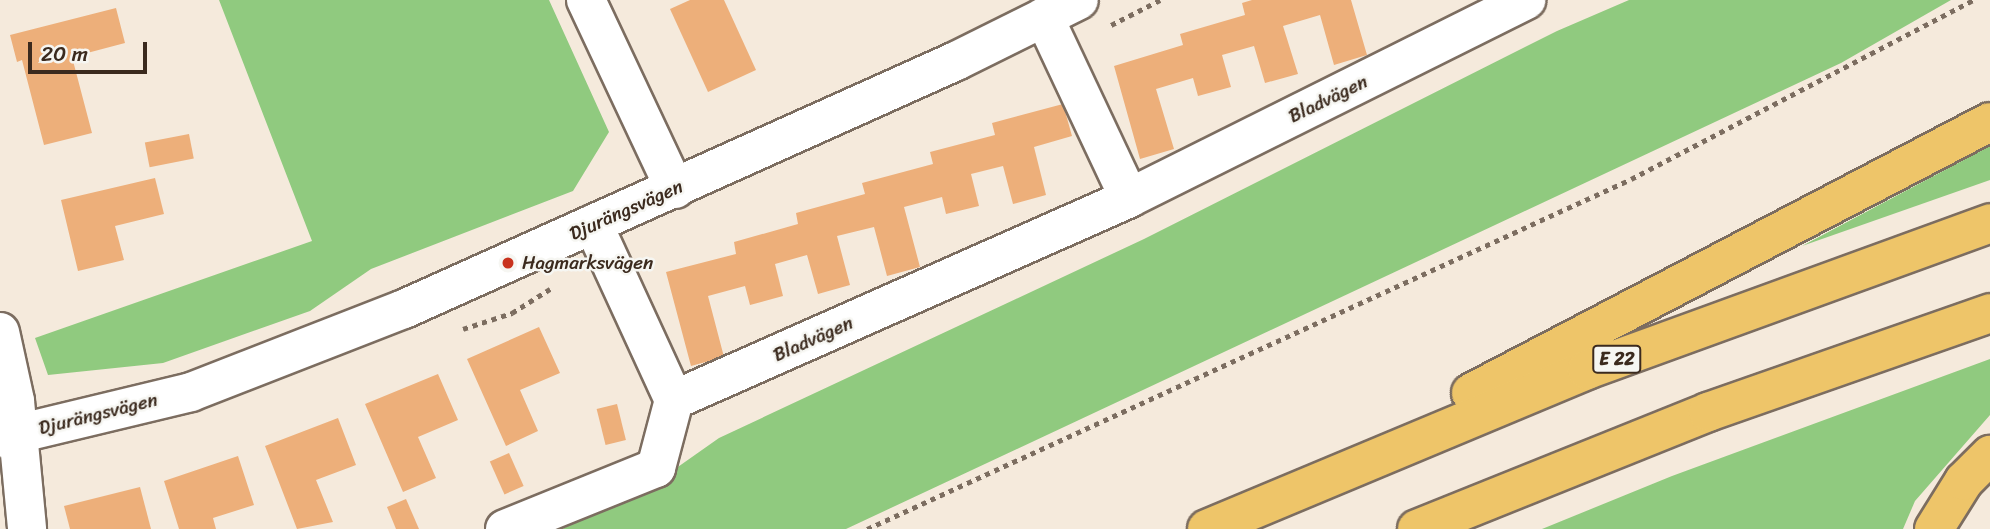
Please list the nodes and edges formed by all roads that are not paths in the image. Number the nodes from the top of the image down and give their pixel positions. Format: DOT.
graph roads {
  1 [pos="586,0"];
  2 [pos="1079,0"];
  3 [pos="1526,0"];
  4 [pos="1044,17"];
  5 [pos="1990,122"];
  6 [pos="675,189"];
  7 [pos="1129,198"];
  8 [pos="1990,223"];
  9 [pos="593,224"];
  10 [pos="1990,313"];
  11 [pos="0,332"];
  12 [pos="674,400"];
  13 [pos="8,436"];
  14 [pos="1990,455"];
  15 [pos="1249,509"];
  16 [pos="27,529"];
  17 [pos="505,529"];
  18 [pos="1207,529"];
  19 [pos="1417,529"];
  20 [pos="1934,529"];
  1 -- 6 [label="street"];
  2 -- 4 [label="street, Djurängsvägen"];
  3 -- 7 [label="street, Bladvägen"];
  4 -- 6 [label="street, Djurängsvägen"];
  4 -- 7 [label="street"];
  5 -- 15 [label="highway"];
  6 -- 9 [label="street, Djurängsvägen"];
  7 -- 12 [label="street, Bladvägen"];
  8 -- 15 [label="highway, E 22"];
  9 -- 12 [label="street"];
  9 -- 13 [label="street, Djurängsvägen"];
  10 -- 19 [label="highway"];
  11 -- 13 [label="street"];
  12 -- 17 [label="street"];
  13 -- 16 [label="street"];
  14 -- 20 [label="highway"];
  15 -- 18 [label="highway, E 22"];
}
